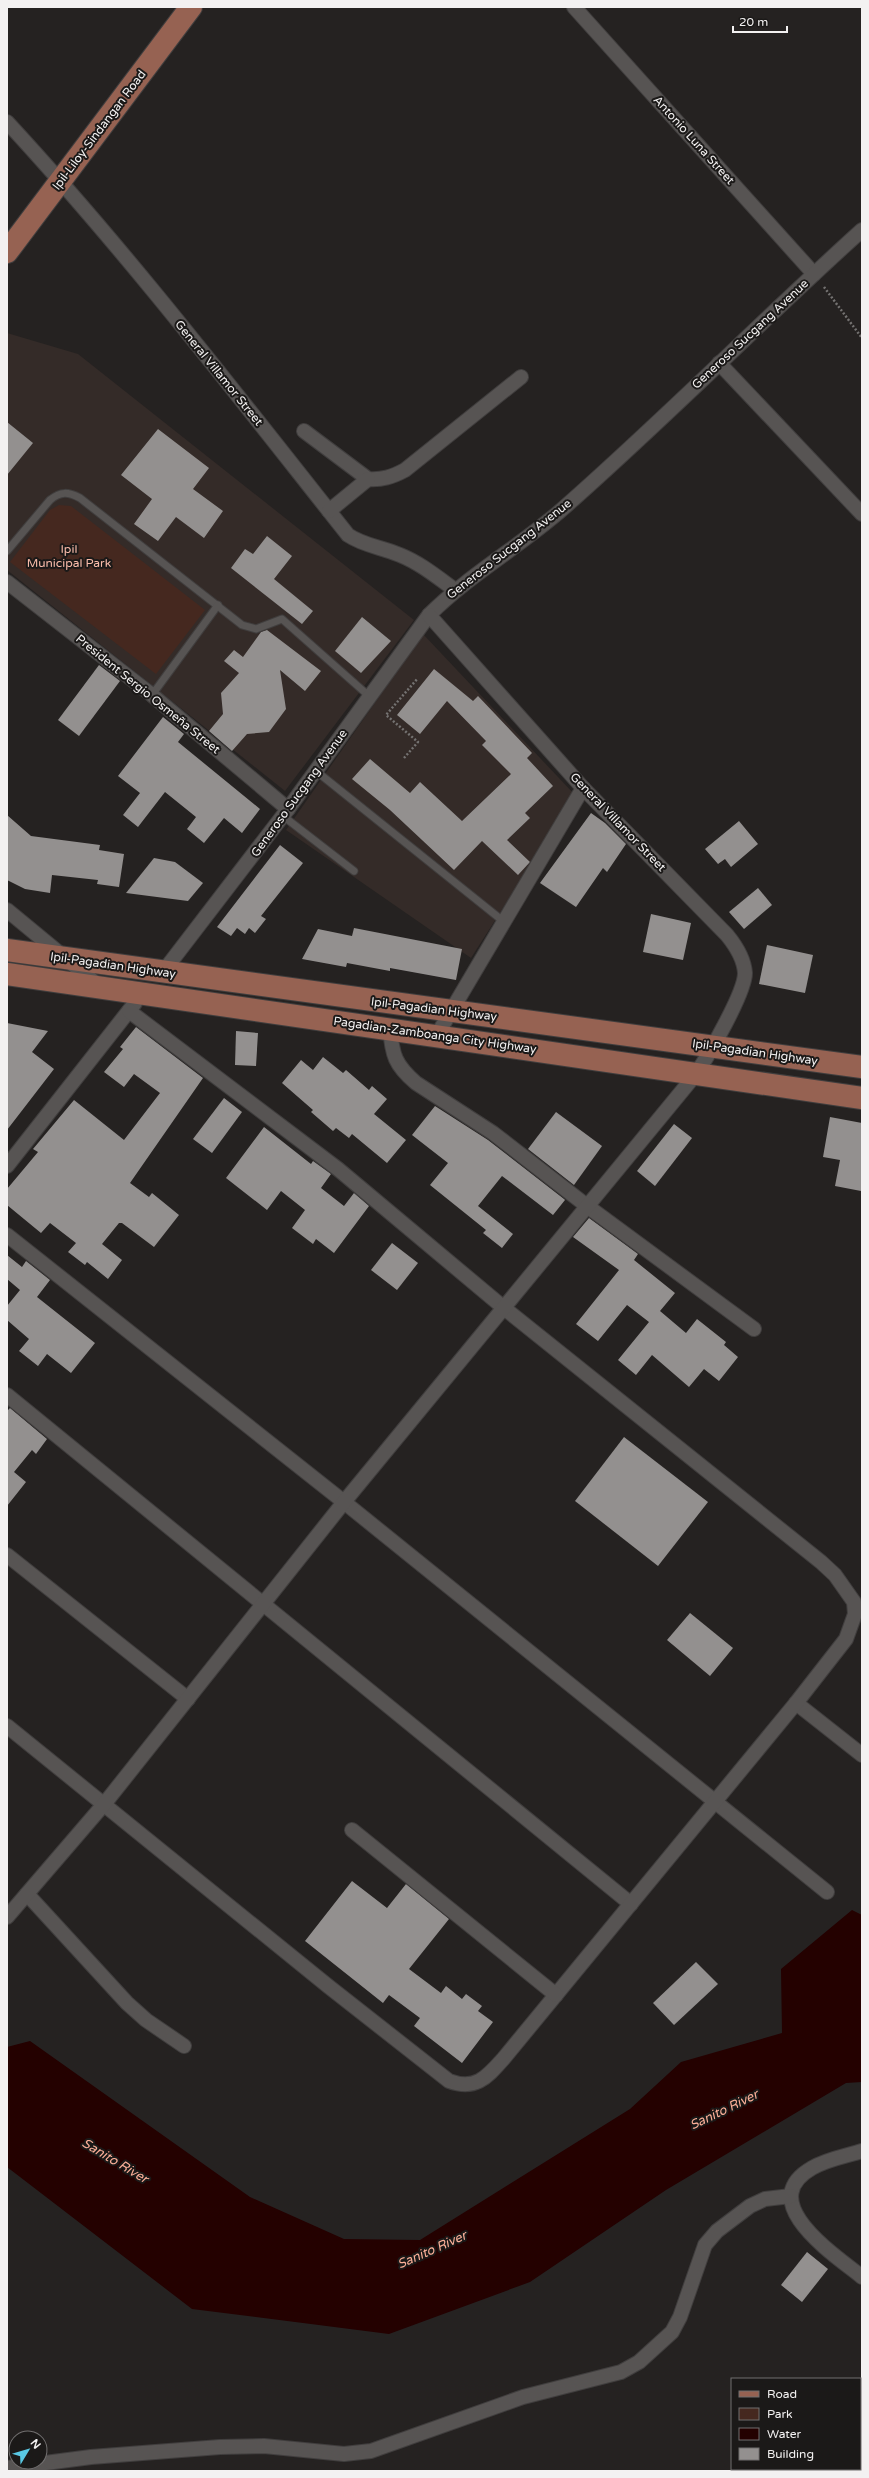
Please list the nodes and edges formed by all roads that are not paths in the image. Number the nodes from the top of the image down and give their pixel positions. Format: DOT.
graph roads {
  1 [pos="191,7"];
  2 [pos="574,7"];
  3 [pos="7,122"];
  4 [pos="61,181"];
  5 [pos="862,230"];
  6 [pos="7,252"];
  7 [pos="814,274"];
  8 [pos="720,363"];
  9 [pos="522,377"];
  10 [pos="304,431"];
  11 [pos="368,479"];
  12 [pos="329,510"];
  13 [pos="862,514"];
  14 [pos="7,551"];
  15 [pos="7,582"];
  16 [pos="455,590"];
  17 [pos="218,605"];
  18 [pos="429,615"];
  19 [pos="152,695"];
  20 [pos="369,696"];
  21 [pos="316,771"];
  22 [pos="584,788"];
  23 [pos="286,812"];
  24 [pos="354,871"];
  25 [pos="7,910"];
  26 [pos="503,921"];
  27 [pos="7,950"];
  28 [pos="66,959"];
  29 [pos="163,972"];
  30 [pos="7,974"];
  31 [pos="101,988"];
  32 [pos="142,994"];
  33 [pos="450,1010"];
  34 [pos="129,1011"];
  35 [pos="390,1028"];
  36 [pos="437,1035"];
  37 [pos="714,1047"];
  38 [pos="862,1067"];
  39 [pos="696,1074"];
  40 [pos="862,1098"];
  41 [pos="7,1166"];
  42 [pos="587,1206"];
  43 [pos="7,1235"];
  44 [pos="504,1308"];
  45 [pos="754,1329"];
  46 [pos="7,1395"];
  47 [pos="344,1502"];
  48 [pos="7,1555"];
  49 [pos="263,1605"];
  50 [pos="188,1699"];
  51 [pos="796,1703"];
  52 [pos="7,1726"];
  53 [pos="862,1755"];
  54 [pos="714,1801"];
  55 [pos="105,1803"];
  56 [pos="352,1830"];
  57 [pos="827,1892"];
  58 [pos="27,1894"];
  59 [pos="631,1904"];
  60 [pos="7,1918"];
  61 [pos="556,1995"];
  62 [pos="184,2046"];
  63 [pos="862,2151"];
  64 [pos="791,2196"];
  65 [pos="862,2277"];
  66 [pos="7,2468"];
  1 -- 4 [label="main road, Ipil-Liloy-Sindangan Road"];
  2 -- 7 [label="street, Antonio Luna Street"];
  3 -- 4 [label="street, General Villamor Street"];
  4 -- 6 [label="main road, Ipil-Liloy-Sindangan Road"];
  4 -- 12 [label="street, General Villamor Street"];
  5 -- 7 [label="street, Generoso Sucgang Avenue"];
  7 -- 8 [label="street, Generoso Sucgang Avenue"];
  8 -- 13 [label="street"];
  8 -- 16 [label="street, Generoso Sucgang Avenue"];
  9 -- 11 [label="street"];
  10 -- 11 [label="street"];
  11 -- 12 [label="street"];
  12 -- 16 [label="street, General Villamor Street"];
  14 -- 17 [label="lane"];
  15 -- 19 [label="street, President Sergio Osmeña Street"];
  16 -- 18 [label="street, Generoso Sucgang Avenue"];
  17 -- 19 [label="lane"];
  17 -- 20 [label="lane"];
  18 -- 20 [label="street, Generoso Sucgang Avenue"];
  18 -- 22 [label="street, General Villamor Street"];
  19 -- 23 [label="street, President Sergio Osmeña Street"];
  20 -- 21 [label="street, Generoso Sucgang Avenue"];
  21 -- 23 [label="street, Generoso Sucgang Avenue"];
  21 -- 26 [label="lane"];
  22 -- 26 [label="street"];
  22 -- 37 [label="street, General Villamor Street"];
  23 -- 24 [label="lane"];
  23 -- 29 [label="street, Generoso Sucgang Avenue"];
  25 -- 28 [label="street"];
  26 -- 33 [label="street"];
  27 -- 28 [label="main road, Ipil-Pagadian Highway"];
  28 -- 29 [label="main road, Ipil-Pagadian Highway"];
  28 -- 31 [label="street"];
  29 -- 33 [label="main road, Ipil-Pagadian Highway"];
  30 -- 31 [label="main road, Pagadian-Zamboanga City Highway"];
  31 -- 32 [label="main road, Pagadian-Zamboanga City Highway"];
  32 -- 34 [label="street"];
  32 -- 35 [label="main road, Pagadian-Zamboanga City Highway"];
  33 -- 36 [label="street"];
  33 -- 37 [label="main road, Ipil-Pagadian Highway"];
  34 -- 41 [label="street"];
  34 -- 44 [label="street"];
  35 -- 36 [label="main road, Pagadian-Zamboanga City Highway"];
  35 -- 42 [label="street"];
  36 -- 39 [label="main road, Pagadian-Zamboanga City Highway"];
  37 -- 38 [label="main road, Ipil-Pagadian Highway"];
  37 -- 39 [label="street, General Villamor Street"];
  39 -- 40 [label="main road, Pagadian-Zamboanga City Highway"];
  39 -- 42 [label="street, General Villamor Street"];
  42 -- 44 [label="street, General Villamor Street"];
  42 -- 45 [label="street"];
  43 -- 47 [label="street"];
  44 -- 47 [label="street, General Villamor Street"];
  44 -- 51 [label="street"];
  46 -- 49 [label="street"];
  47 -- 49 [label="street, General Villamor Street"];
  47 -- 54 [label="street"];
  48 -- 50 [label="street"];
  49 -- 50 [label="street, General Villamor Street"];
  49 -- 59 [label="street"];
  50 -- 55 [label="street, General Villamor Street"];
  51 -- 53 [label="street"];
  51 -- 54 [label="street"];
  52 -- 55 [label="street"];
  54 -- 57 [label="street"];
  54 -- 59 [label="street"];
  55 -- 58 [label="street, General Villamor Street"];
  55 -- 61 [label="street"];
  56 -- 61 [label="street"];
  58 -- 60 [label="street, General Villamor Street"];
  58 -- 62 [label="street"];
  59 -- 61 [label="street"];
  63 -- 64 [label="street"];
  64 -- 65 [label="street"];
  64 -- 66 [label="street"];
}
